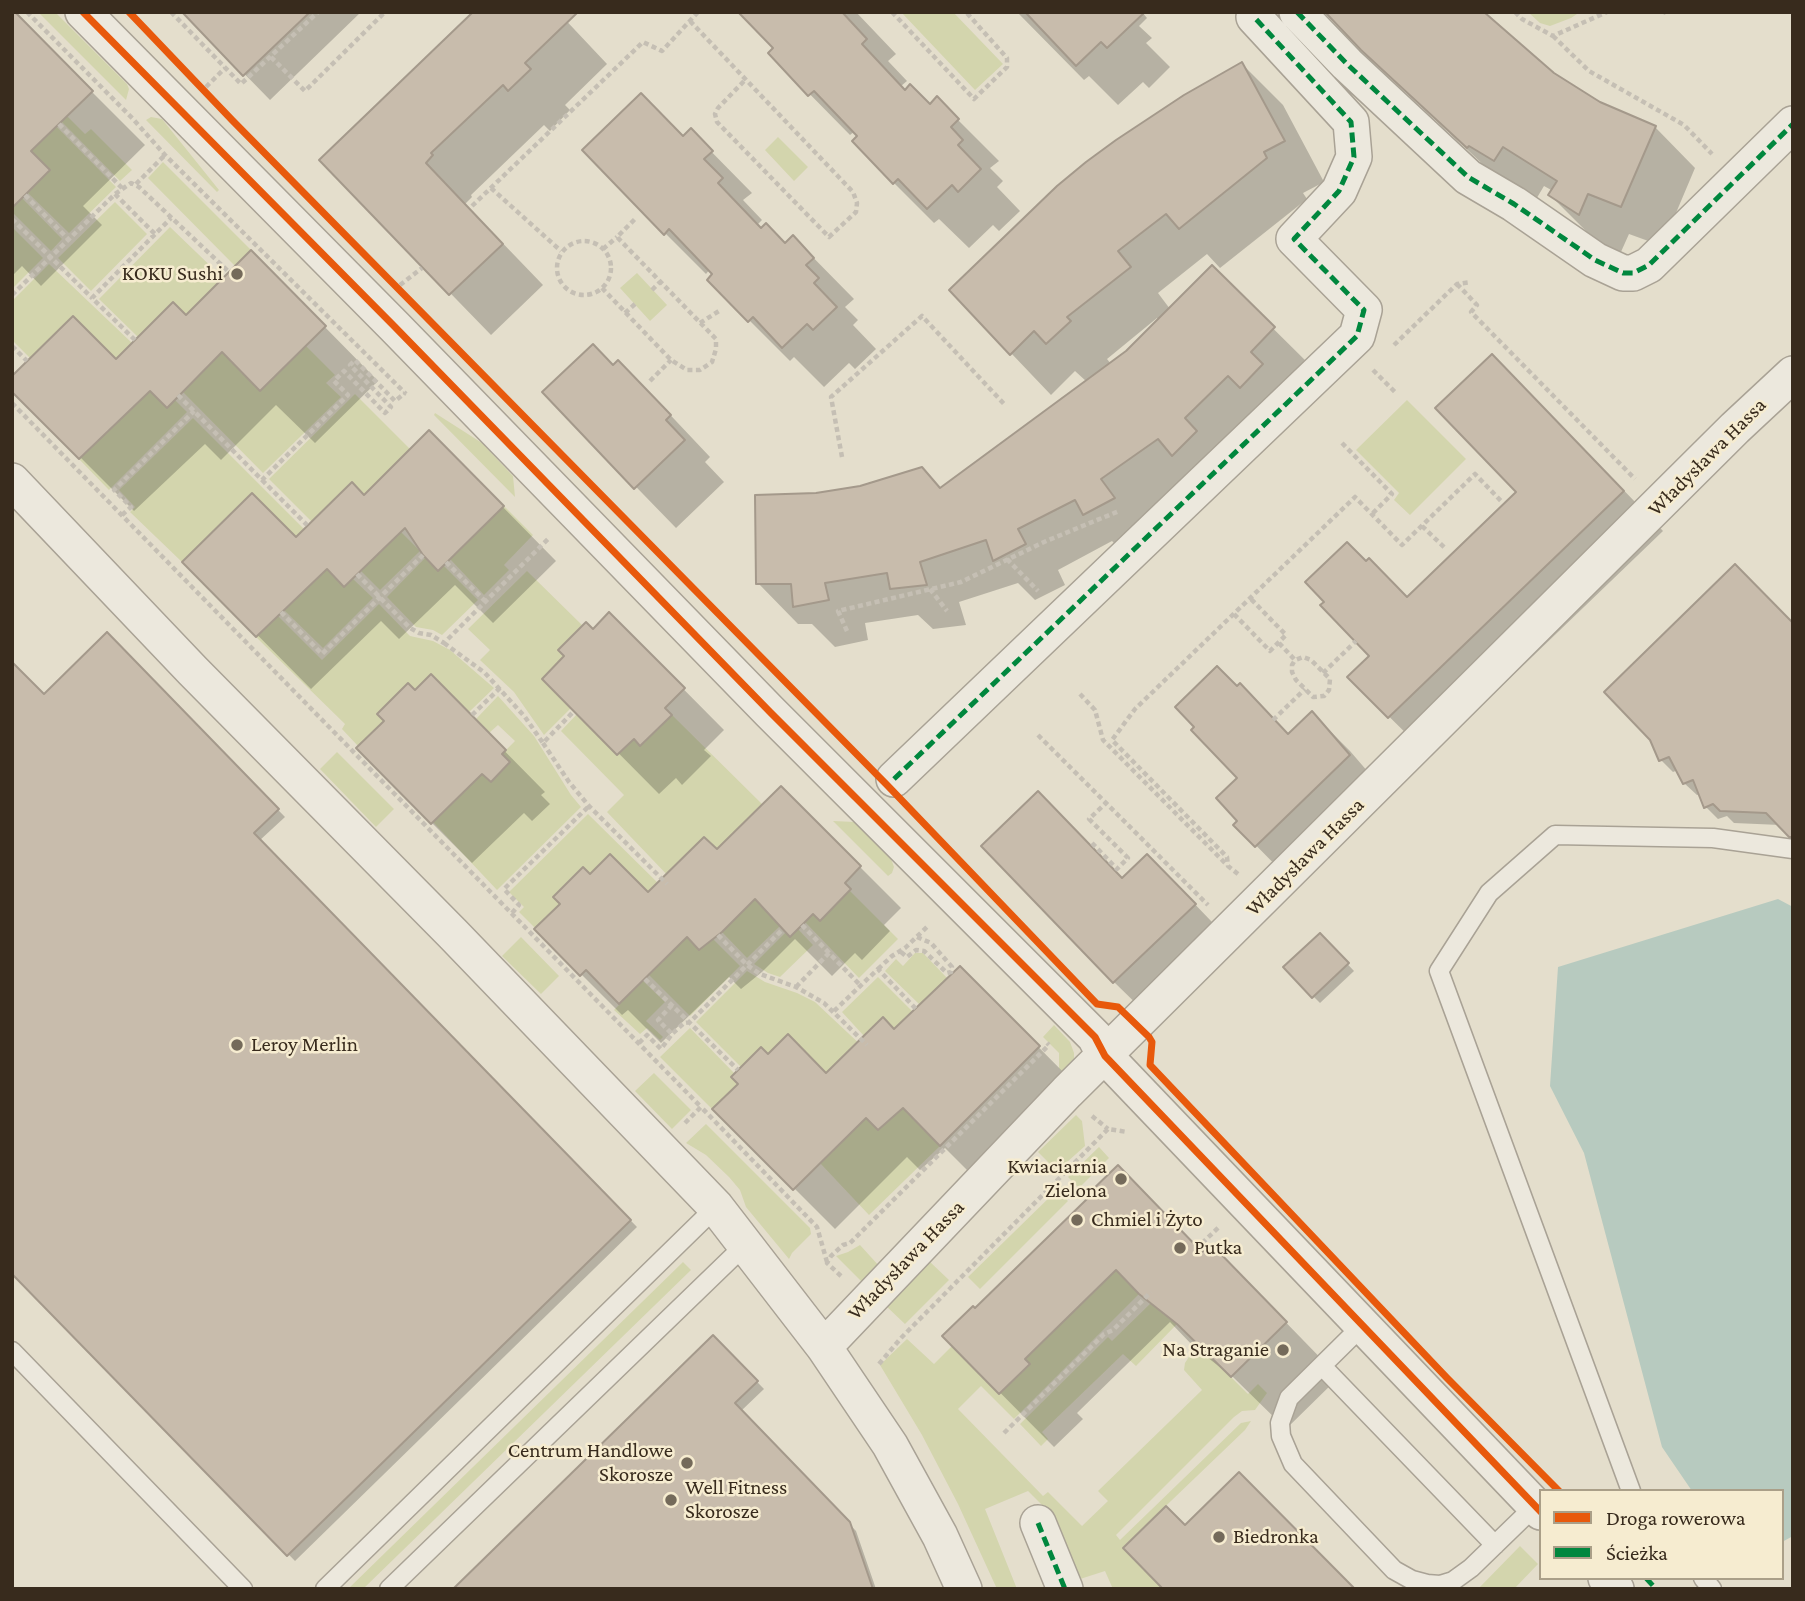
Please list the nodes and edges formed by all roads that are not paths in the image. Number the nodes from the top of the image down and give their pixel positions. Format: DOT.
graph roads {
  1 [pos="83,12"];
  2 [pos="1297,12"];
  3 [pos="1254,17"];
  4 [pos="1793,124"];
  5 [pos="1793,374"];
  6 [pos="12,481"];
  7 [pos="894,779"];
  8 [pos="1793,849"];
  9 [pos="1105,1056"];
  10 [pos="716,1207"];
  11 [pos="746,1244"];
  12 [pos="1362,1326"];
  13 [pos="824,1347"];
  14 [pos="12,1351"];
  15 [pos="1322,1366"];
  16 [pos="1630,1489"];
  17 [pos="1538,1509"];
  18 [pos="1038,1523"];
  19 [pos="1495,1545"];
  20 [pos="243,1589"];
  21 [pos="326,1589"];
  22 [pos="389,1589"];
  23 [pos="964,1589"];
  24 [pos="1065,1589"];
  1 -- 9 [label="street"];
  2 -- 4 [label="street"];
  3 -- 7 [label="street"];
  5 -- 9 [label="street, Władysława Hassa"];
  6 -- 10 [label="street"];
  8 -- 16 [label="lane"];
  9 -- 12 [label="street"];
  9 -- 13 [label="street, Władysława Hassa"];
  10 -- 11 [label="street"];
  10 -- 21 [label="lane"];
  11 -- 13 [label="street"];
  11 -- 22 [label="lane"];
  12 -- 15 [label="lane"];
  12 -- 17 [label="street"];
  13 -- 23 [label="street"];
  14 -- 20 [label="lane"];
  15 -- 19 [label="lane"];
  15 -- 19 [label="lane"];
  17 -- 19 [label="lane"];
  18 -- 24 [label="street"];
}
